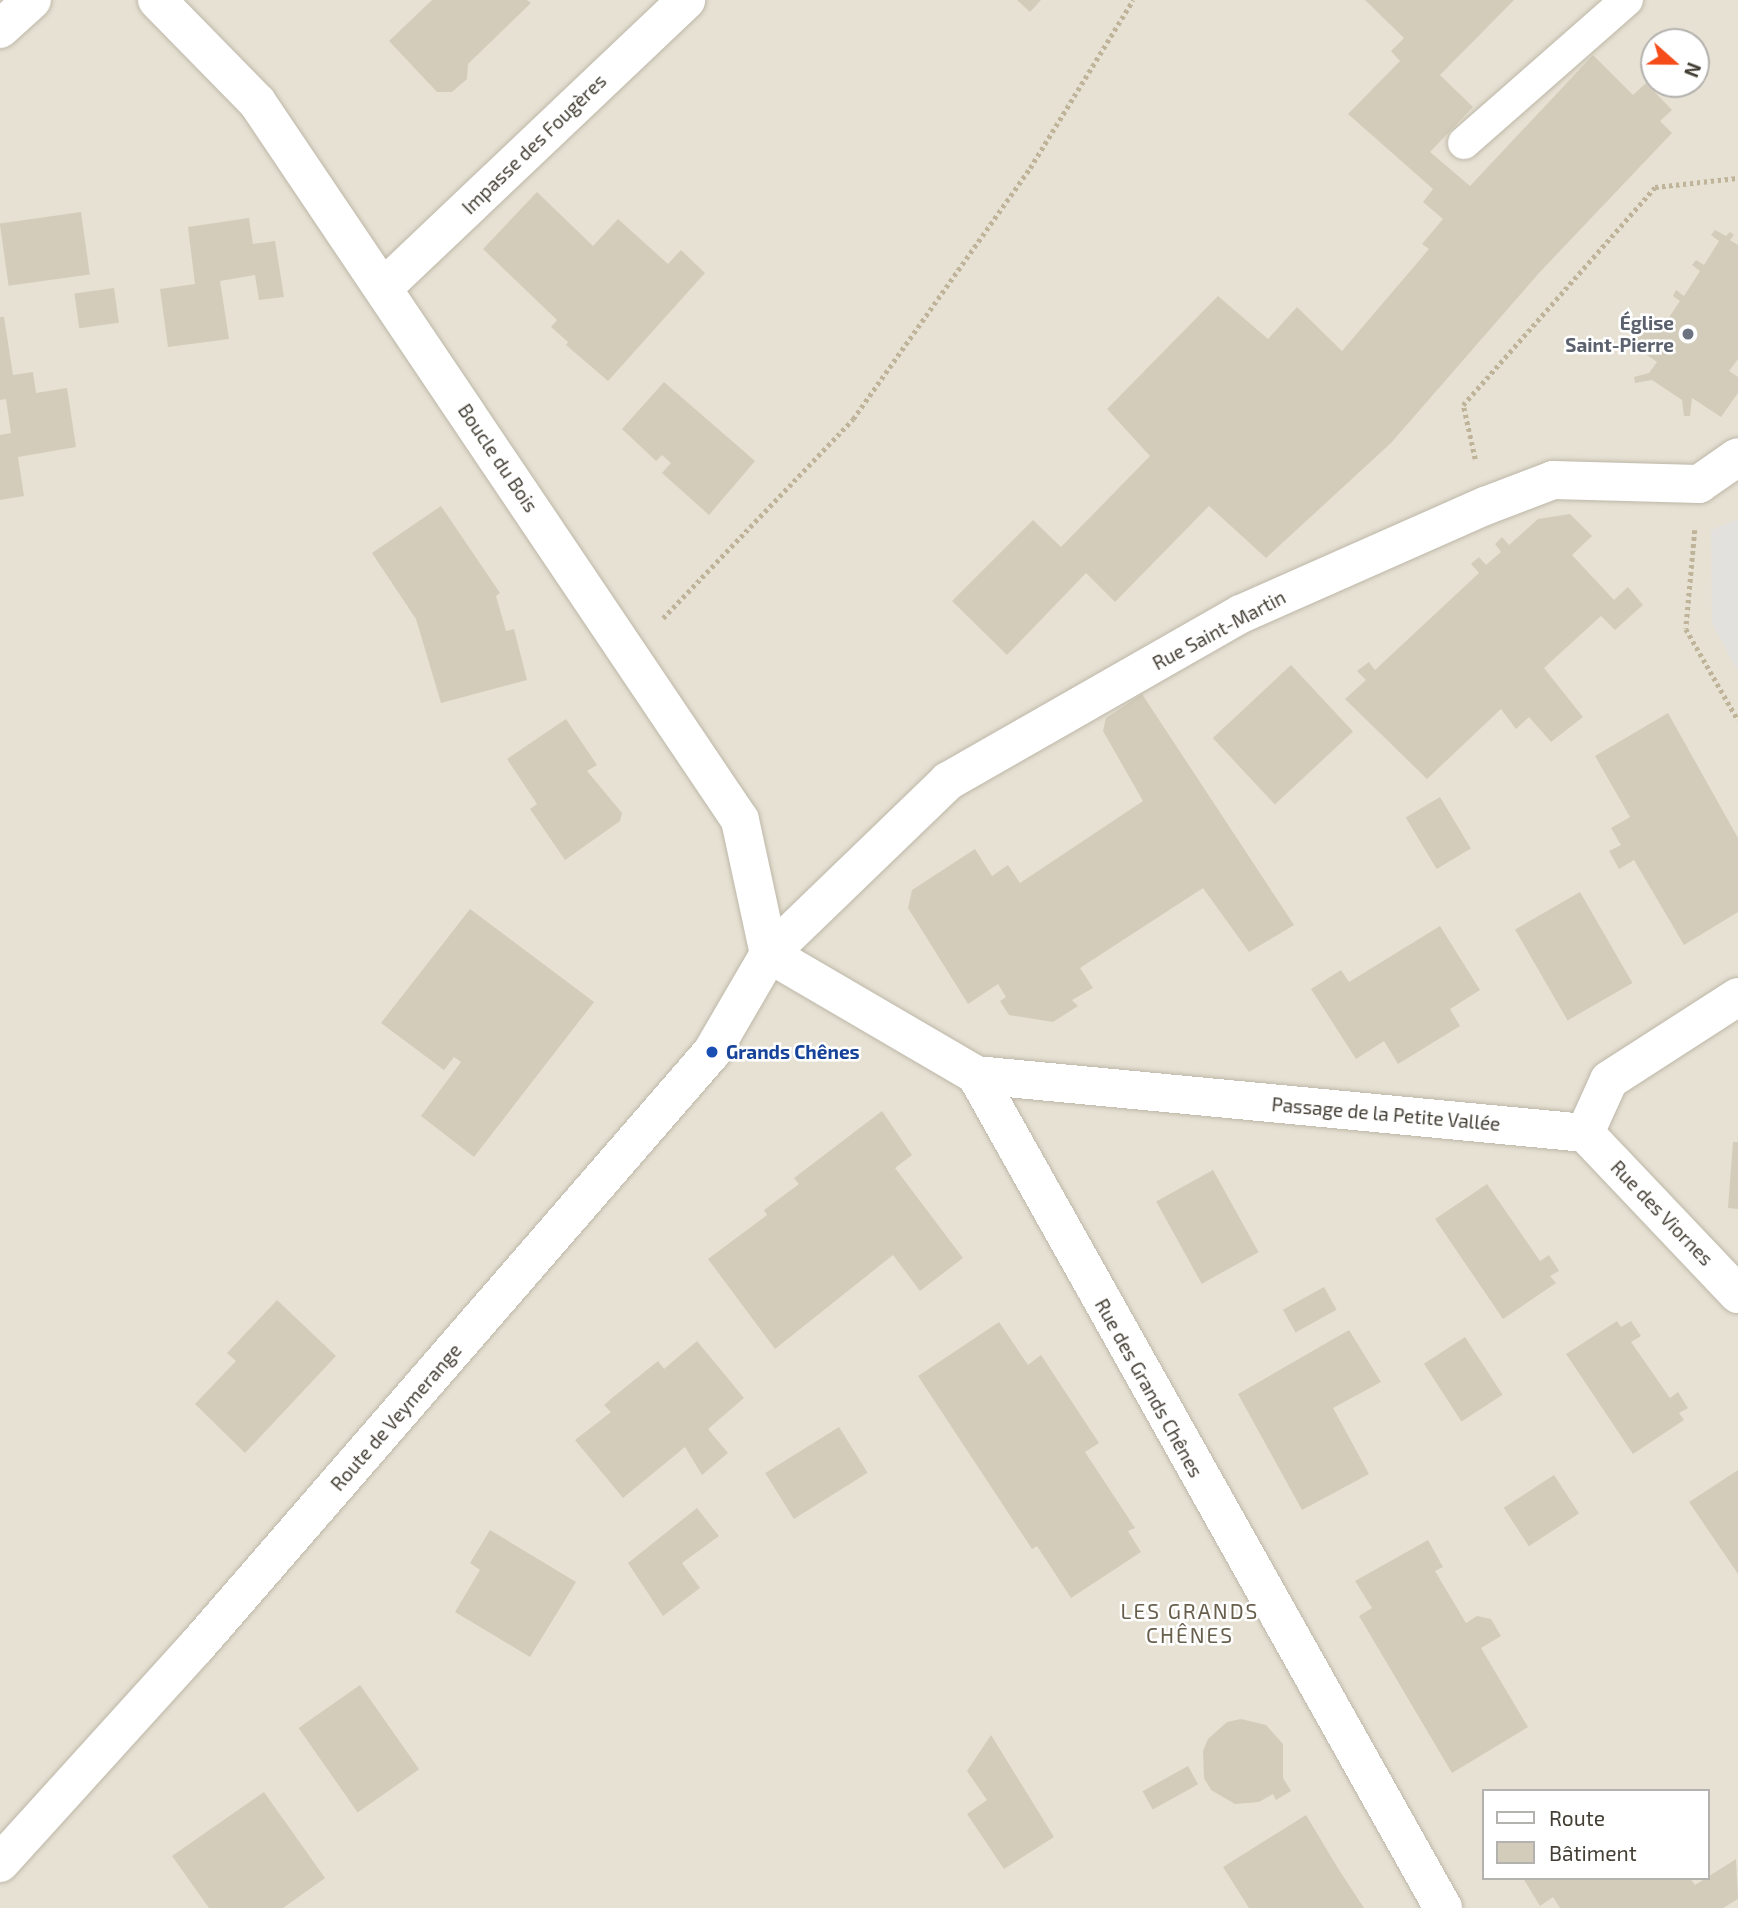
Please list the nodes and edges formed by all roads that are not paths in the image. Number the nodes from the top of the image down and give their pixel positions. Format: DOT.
graph roads {
  1 [pos="32,0"];
  2 [pos="157,0"];
  3 [pos="686,0"];
  4 [pos="1627,0"];
  5 [pos="0,29"];
  6 [pos="1464,143"];
  7 [pos="383,288"];
  8 [pos="1738,457"];
  9 [pos="769,954"];
  10 [pos="1738,998"];
  11 [pos="976,1075"];
  12 [pos="1585,1133"];
  13 [pos="1738,1294"];
  14 [pos="0,1863"];
  15 [pos="1443,1908"];
  1 -- 5 [label="street"];
  2 -- 7 [label="street, Boucle du Bois"];
  3 -- 7 [label="street, Impasse des Fougères"];
  4 -- 6 [label="lane"];
  7 -- 9 [label="street, Boucle du Bois"];
  8 -- 9 [label="street, Rue Saint-Martin"];
  9 -- 11 [label="street"];
  9 -- 14 [label="street, Route de Veymerange"];
  10 -- 12 [label="street"];
  11 -- 12 [label="street, Passage de la Petite Vallée"];
  11 -- 15 [label="street, Rue des Grands Chênes"];
  12 -- 13 [label="street, Rue des Viornes"];
}
